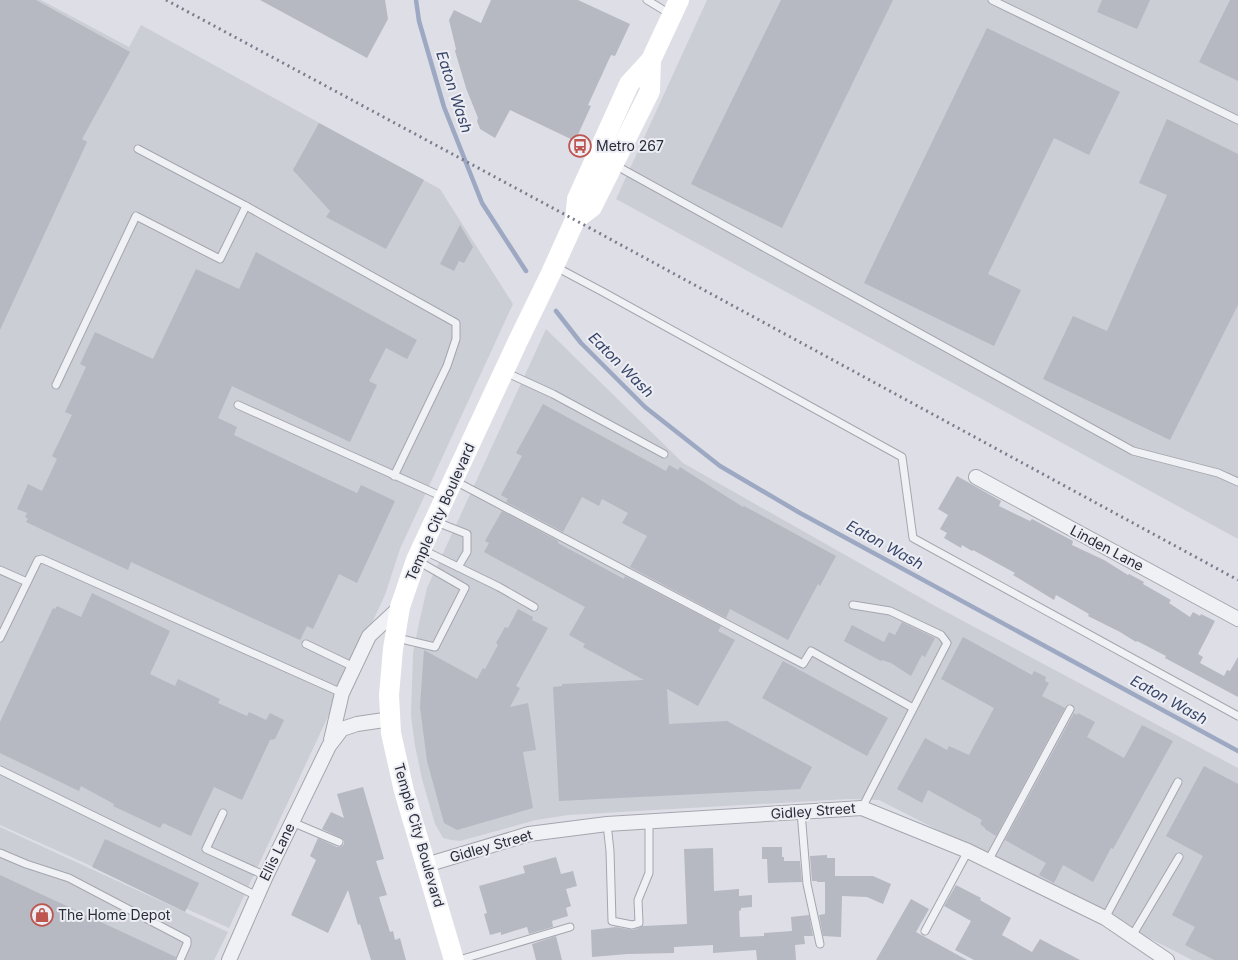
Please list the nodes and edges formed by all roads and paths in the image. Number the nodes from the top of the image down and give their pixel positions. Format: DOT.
graph roads {
  1 [pos="647,0"];
  2 [pos="992,0"];
  3 [pos="676,7"];
  4 [pos="651,60"];
  5 [pos="1238,120"];
  6 [pos="138,149"];
  7 [pos="613,164"];
  8 [pos="246,206"];
  9 [pos="575,220"];
  10 [pos="553,270"];
  11 [pos="504,372"];
  12 [pos="56,385"];
  13 [pos="238,405"];
  14 [pos="664,454"];
  15 [pos="394,476"];
  16 [pos="976,477"];
  17 [pos="453,480"];
  18 [pos="1238,482"];
  19 [pos="445,498"];
  20 [pos="434,521"];
  21 [pos="418,555"];
  22 [pos="458,567"];
  23 [pos="0,570"];
  24 [pos="27,582"];
  25 [pos="853,605"];
  26 [pos="400,607"];
  27 [pos="534,607"];
  28 [pos="1238,619"];
  29 [pos="395,637"];
  30 [pos="0,638"];
  31 [pos="306,644"];
  32 [pos="354,667"];
  33 [pos="342,693"];
  34 [pos="914,708"];
  35 [pos="1070,709"];
  36 [pos="1238,716"];
  37 [pos="391,719"];
  38 [pos="329,746"];
  39 [pos="0,770"];
  40 [pos="1178,782"];
  41 [pos="862,808"];
  42 [pos="801,812"];
  43 [pos="223,813"];
  44 [pos="649,821"];
  45 [pos="292,822"];
  46 [pos="607,824"];
  47 [pos="339,842"];
  48 [pos="968,852"];
  49 [pos="0,853"];
  50 [pos="1179,857"];
  51 [pos="988,861"];
  52 [pos="426,865"];
  53 [pos="266,876"];
  54 [pos="257,896"];
  55 [pos="1105,918"];
  56 [pos="570,927"];
  57 [pos="925,931"];
  58 [pos="1132,936"];
  59 [pos="820,944"];
  60 [pos="180,960"];
  61 [pos="229,960"];
  62 [pos="454,960"];
  63 [pos="459,960"];
  64 [pos="1168,960"];
  1 -- 3 [label="lane"];
  2 -- 5 [label="lane"];
  3 -- 4 [label="main road, Temple City Boulevard"];
  4 -- 7 [label="main road, Temple City Boulevard"];
  4 -- 9 [label="main road, Temple City Boulevard"];
  6 -- 8 [label="lane"];
  7 -- 9 [label="main road, Temple City Boulevard"];
  7 -- 18 [label="lane"];
  8 -- 12 [label="lane"];
  8 -- 15 [label="lane"];
  9 -- 10 [label="main road, Temple City Boulevard"];
  10 -- 11 [label="main road, Temple City Boulevard"];
  10 -- 36 [label="lane"];
  11 -- 14 [label="lane"];
  11 -- 17 [label="main road, Temple City Boulevard"];
  13 -- 15 [label="lane"];
  15 -- 19 [label="lane"];
  16 -- 28 [label="street, Linden Lane"];
  17 -- 19 [label="main road, Temple City Boulevard"];
  17 -- 34 [label="lane"];
  19 -- 20 [label="main road, Temple City Boulevard"];
  20 -- 21 [label="main road, Temple City Boulevard"];
  20 -- 22 [label="lane"];
  21 -- 22 [label="lane"];
  21 -- 26 [label="main road, Temple City Boulevard"];
  21 -- 29 [label="lane"];
  22 -- 27 [label="lane"];
  23 -- 24 [label="lane"];
  24 -- 30 [label="lane"];
  24 -- 33 [label="lane"];
  25 -- 34 [label="lane"];
  26 -- 29 [label="main road, Temple City Boulevard"];
  26 -- 32 [label="street, Ellis Lane"];
  29 -- 37 [label="main road, Temple City Boulevard"];
  31 -- 32 [label="lane"];
  32 -- 33 [label="street, Ellis Lane"];
  33 -- 38 [label="street, Ellis Lane"];
  34 -- 41 [label="lane"];
  35 -- 51 [label="lane"];
  37 -- 38 [label="street, Ellis Lane"];
  37 -- 52 [label="main road, Temple City Boulevard"];
  38 -- 45 [label="street, Ellis Lane"];
  39 -- 54 [label="lane"];
  40 -- 55 [label="lane"];
  41 -- 42 [label="street, Gidley Street"];
  41 -- 48 [label="street, Gidley Street"];
  42 -- 44 [label="street, Gidley Street"];
  42 -- 59 [label="lane"];
  43 -- 53 [label="lane"];
  44 -- 46 [label="street, Gidley Street"];
  44 -- 46 [label="lane"];
  45 -- 47 [label="lane"];
  45 -- 53 [label="street, Ellis Lane"];
  46 -- 52 [label="street, Gidley Street"];
  48 -- 51 [label="street, Gidley Street"];
  48 -- 57 [label="lane"];
  49 -- 60 [label="lane"];
  50 -- 58 [label="lane"];
  51 -- 55 [label="street, Gidley Street"];
  52 -- 62 [label="main road, Temple City Boulevard"];
  53 -- 54 [label="street, Ellis Lane"];
  54 -- 61 [label="street, Ellis Lane"];
  55 -- 58 [label="street, Gidley Street"];
  56 -- 63 [label="lane"];
  58 -- 64 [label="street, Gidley Street"];
}
